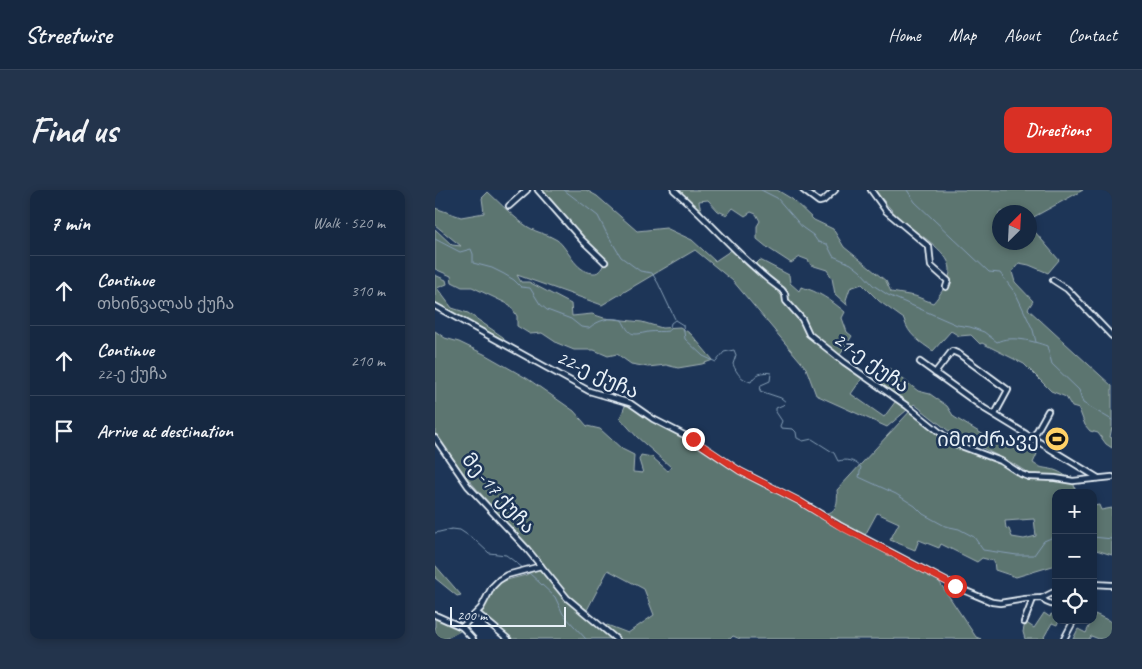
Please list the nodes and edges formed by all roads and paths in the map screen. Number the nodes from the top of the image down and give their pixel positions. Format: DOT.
graph roads {
  1 [pos="527,190"];
  2 [pos="538,190"];
  3 [pos="674,190"];
  4 [pos="803,190"];
  5 [pos="835,190"];
  6 [pos="871,190"];
  7 [pos="509,206"];
  8 [pos="605,262"];
  9 [pos="1053,280"];
  10 [pos="946,286"];
  11 [pos="435,306"];
  12 [pos="1112,336"];
  13 [pos="920,362"];
  14 [pos="935,373"];
  15 [pos="1048,411"];
  16 [pos="995,414"];
  17 [pos="435,438"];
  18 [pos="1033,438"];
  19 [pos="1112,477"];
  20 [pos="1099,479"];
  21 [pos="541,566"];
  22 [pos="1112,584"];
  23 [pos="1097,585"];
  24 [pos="1052,593"];
  25 [pos="1042,598"];
  26 [pos="1033,599"];
  27 [pos="1052,604"];
  28 [pos="477,613"];
  29 [pos="435,615"];
  30 [pos="1024,622"];
  31 [pos="1072,624"];
  32 [pos="462,627"];
  33 [pos="473,639"];
  34 [pos="508,639"];
  35 [pos="616,639"];
  36 [pos="1064,639"];
  1 -- 7 [label="street"];
  2 -- 8 [label="street"];
  3 -- 20 [label="street, 21-ე ქუჩა"];
  4 -- 5 [label="street"];
  6 -- 10 [label="street"];
  9 -- 12 [label="street"];
  11 -- 26 [label="street, 22-ე ქუჩა"];
  13 -- 14 [label="street"];
  14 -- 16 [label="street"];
  14 -- 16 [label="street"];
  15 -- 18 [label="street"];
  16 -- 18 [label="street"];
  17 -- 21 [label="street, მე-17 ქუჩა"];
  18 -- 20 [label="street"];
  19 -- 20 [label="street, 21-ე ქუჩა"];
  21 -- 28 [label="street"];
  21 -- 35 [label="street, მე-17 ქუჩა"];
  22 -- 23 [label="street"];
  24 -- 25 [label="street"];
  25 -- 26 [label="street, 22-ე ქუჩა"];
  25 -- 27 [label="street"];
  26 -- 30 [label="street"];
  28 -- 32 [label="street"];
  28 -- 34 [label="street"];
  29 -- 32 [label="street"];
  31 -- 36 [label="street"];
  32 -- 33 [label="street"];
}
